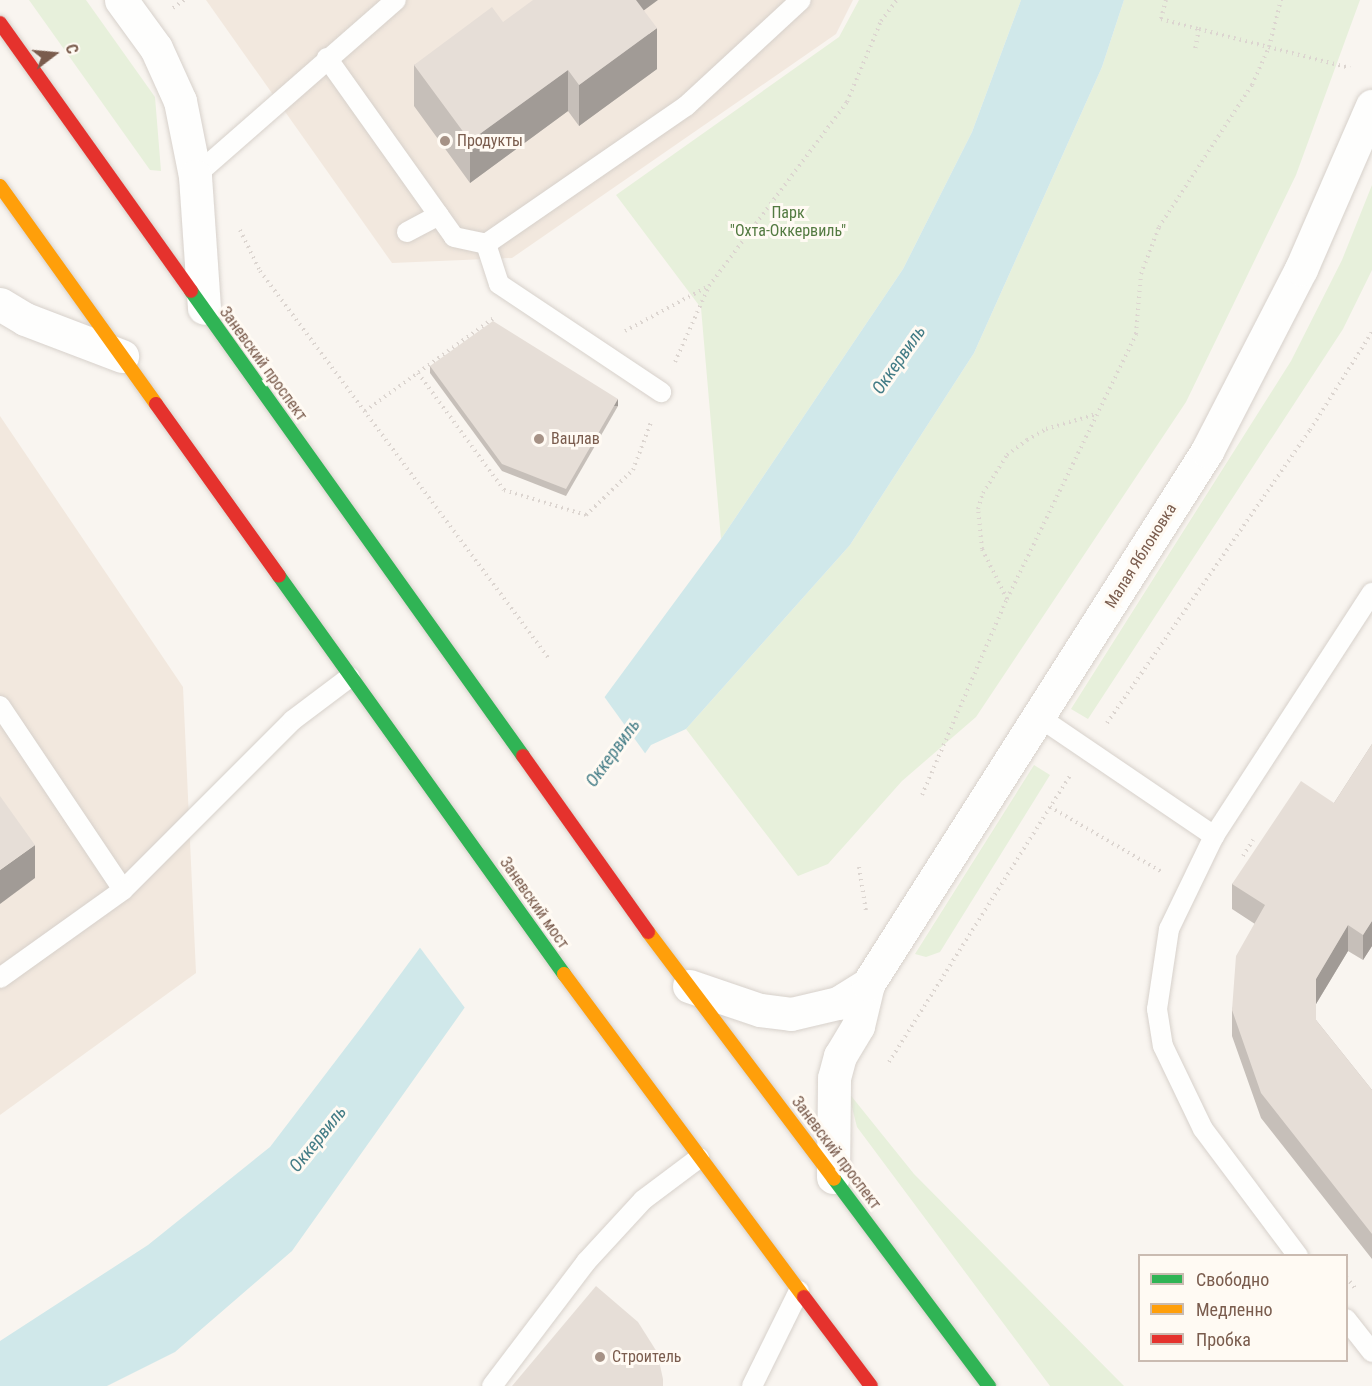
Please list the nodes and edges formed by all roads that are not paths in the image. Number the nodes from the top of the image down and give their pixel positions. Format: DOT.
graph roads {
  1 [pos="121,0"];
  2 [pos="396,0"];
  3 [pos="801,0"];
  4 [pos="0,23"];
  5 [pos="327,58"];
  6 [pos="1372,106"];
  7 [pos="195,176"];
  8 [pos="0,186"];
  9 [pos="439,215"];
  10 [pos="407,232"];
  11 [pos="486,244"];
  12 [pos="0,304"];
  13 [pos="204,308"];
  14 [pos="122,356"];
  15 [pos="661,392"];
  16 [pos="1372,593"];
  17 [pos="350,677"];
  18 [pos="3,716"];
  19 [pos="1039,717"];
  20 [pos="1214,836"];
  21 [pos="123,890"];
  22 [pos="0,978"];
  23 [pos="868,984"];
  24 [pos="689,986"];
  25 [pos="699,1158"];
  26 [pos="833,1177"];
  27 [pos="1297,1254"];
  28 [pos="799,1291"];
  29 [pos="1348,1320"];
  30 [pos="1372,1352"];
  31 [pos="492,1386"];
  32 [pos="752,1386"];
  33 [pos="871,1386"];
  34 [pos="989,1386"];
  1 -- 7 [label="street"];
  2 -- 5 [label="lane"];
  3 -- 11 [label="lane"];
  4 -- 13 [label="main road, Заневский проспект"];
  5 -- 7 [label="lane"];
  5 -- 9 [label="lane"];
  6 -- 19 [label="street, Малая Яблоновка"];
  7 -- 13 [label="street"];
  8 -- 14 [label="main road"];
  9 -- 10 [label="lane"];
  9 -- 11 [label="lane"];
  11 -- 15 [label="lane"];
  12 -- 14 [label="street"];
  13 -- 24 [label="main road, Заневский проспект"];
  14 -- 17 [label="main road"];
  16 -- 20 [label="lane"];
  17 -- 21 [label="lane"];
  17 -- 25 [label="main road, Заневский мост"];
  18 -- 21 [label="lane"];
  19 -- 20 [label="lane"];
  19 -- 23 [label="street, Малая Яблоновка"];
  20 -- 27 [label="lane"];
  21 -- 22 [label="lane"];
  23 -- 24 [label="street, Малая Яблоновка"];
  23 -- 26 [label="street, Малая Яблоновка"];
  24 -- 26 [label="main road, Заневский проспект"];
  25 -- 28 [label="main road"];
  25 -- 31 [label="lane"];
  26 -- 34 [label="main road, Заневский проспект"];
  28 -- 32 [label="lane"];
  28 -- 33 [label="main road"];
  29 -- 30 [label="lane"];
}
